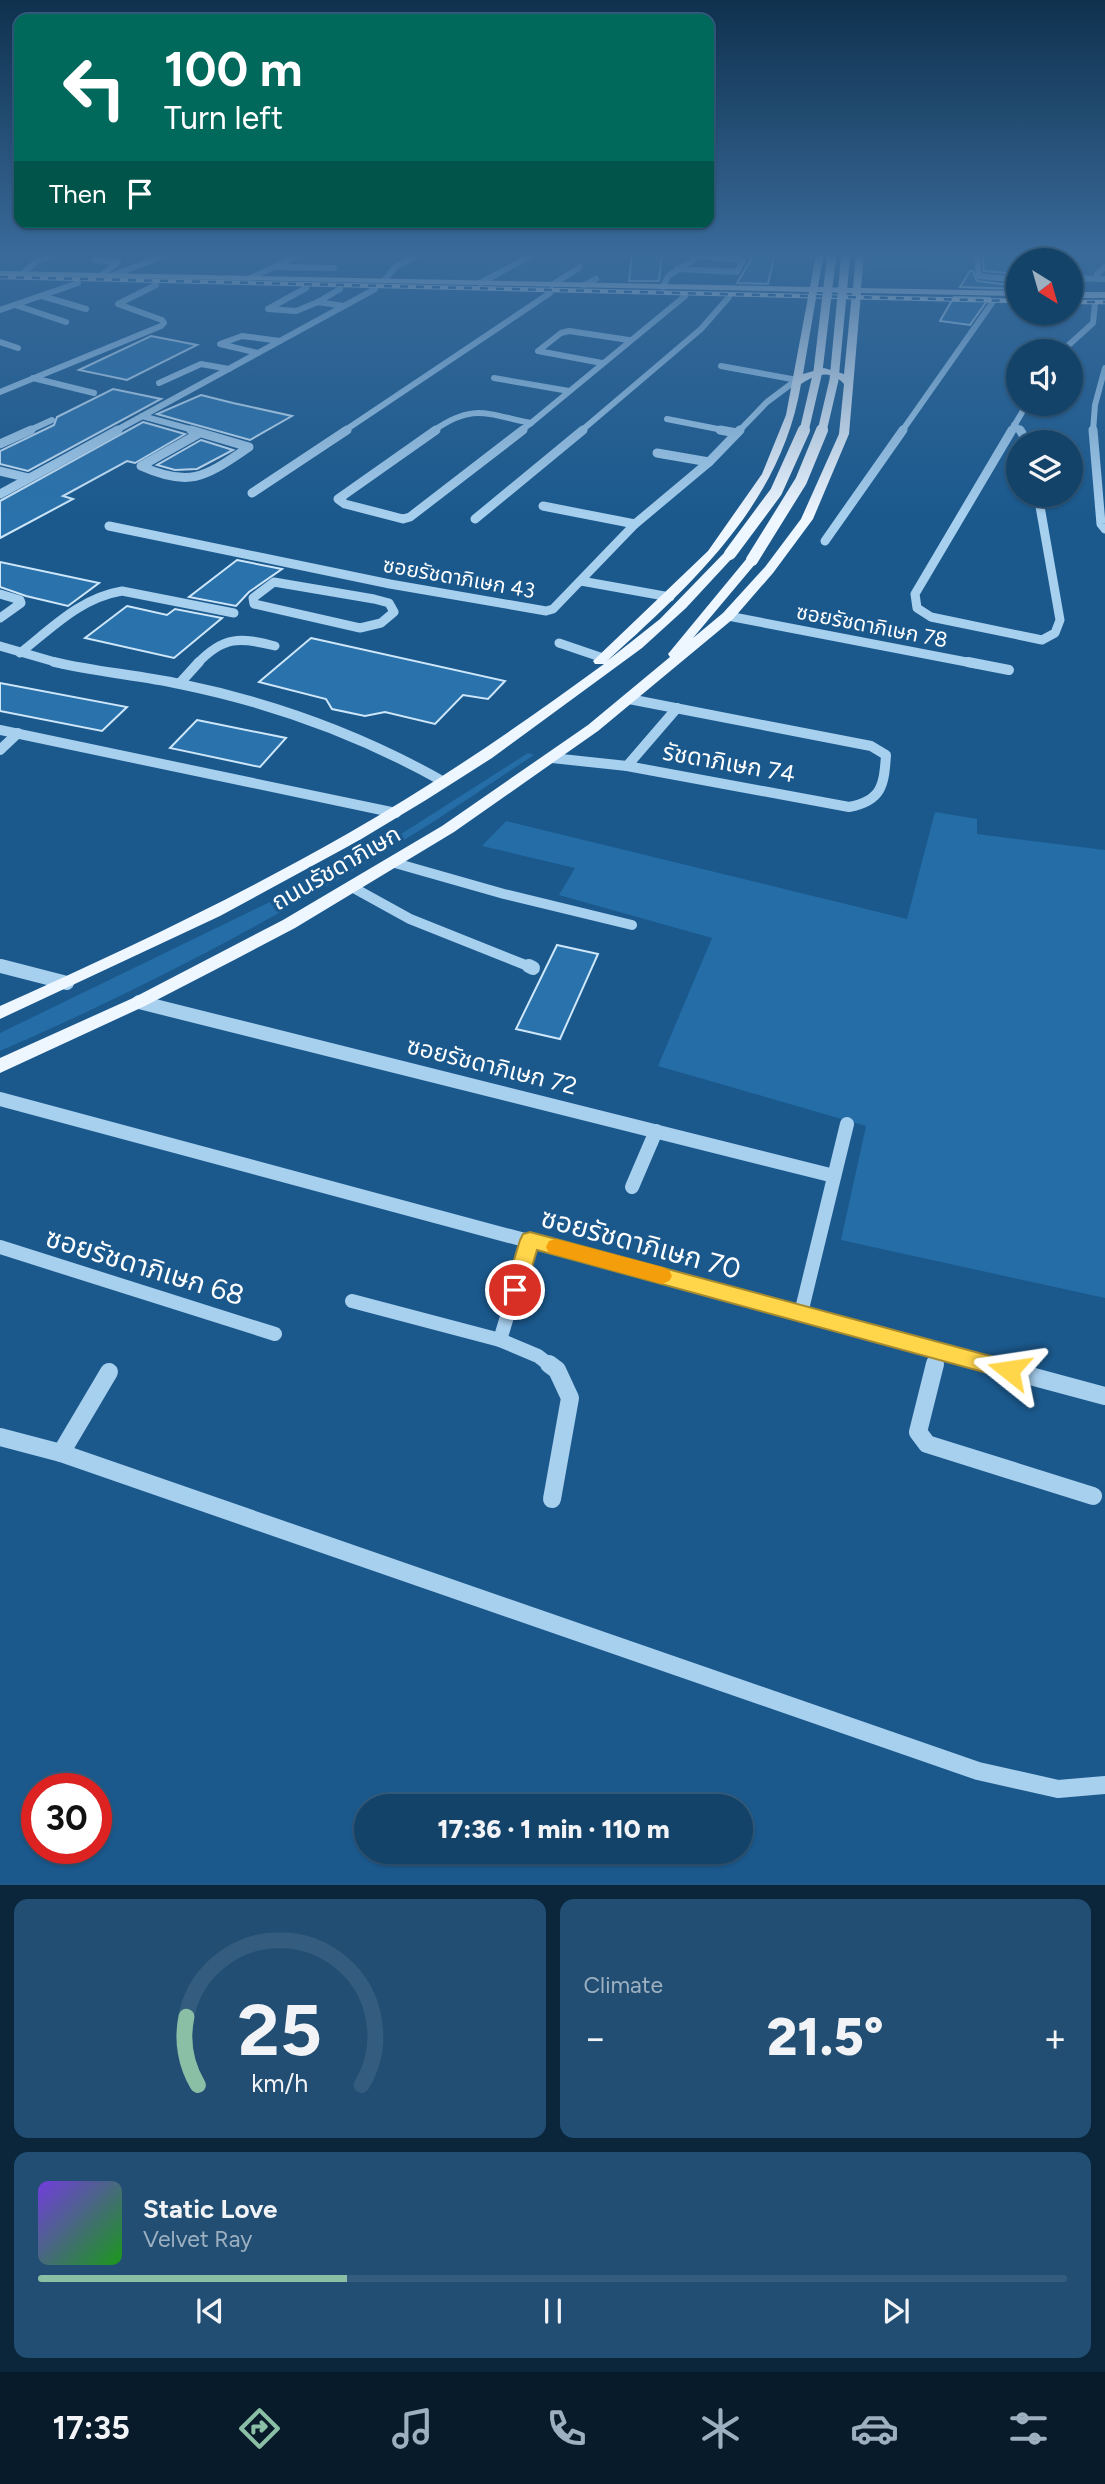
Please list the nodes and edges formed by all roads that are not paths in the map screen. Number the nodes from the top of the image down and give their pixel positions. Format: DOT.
graph roads {
  1 [pos="124,341"];
  2 [pos="225,341"];
  3 [pos="280,341"];
  4 [pos="475,341"];
  5 [pos="551,341"];
  6 [pos="628,341"];
  7 [pos="687,341"];
  8 [pos="805,341"];
  9 [pos="823,341"];
  10 [pos="837,341"];
  11 [pos="852,341"];
  12 [pos="965,341"];
  13 [pos="0,342"];
  14 [pos="18,348"];
  15 [pos="258,353"];
  16 [pos="602,363"];
  17 [pos="720,366"];
  18 [pos="1105,368"];
  19 [pos="229,369"];
  20 [pos="33,378"];
  21 [pos="494,378"];
  22 [pos="798,380"];
  23 [pos="159,383"];
  24 [pos="848,384"];
  25 [pos="569,391"];
  26 [pos="0,392"];
  27 [pos="94,393"];
  28 [pos="1095,415"];
  29 [pos="142,416"];
  30 [pos="1020,416"];
  31 [pos="1105,416"];
  32 [pos="667,419"];
  33 [pos="52,420"];
  34 [pos="530,423"];
  35 [pos="1014,425"];
  36 [pos="1011,430"];
  37 [pos="1020,430"];
  38 [pos="737,433"];
  39 [pos="198,434"];
  40 [pos="1006,439"];
  41 [pos="0,444"];
  42 [pos="657,453"];
  43 [pos="709,462"];
  44 [pos="0,471"];
  45 [pos="29,478"];
  46 [pos="252,493"];
  47 [pos="0,494"];
  48 [pos="543,506"];
  49 [pos="1040,507"];
  50 [pos="475,519"];
  51 [pos="635,524"];
  52 [pos="109,526"];
  53 [pos="1105,529"];
  54 [pos="825,541"];
  55 [pos="581,581"];
  56 [pos="390,584"];
  57 [pos="0,594"];
  58 [pos="670,597"];
  59 [pos="374,599"];
  60 [pos="234,613"];
  61 [pos="728,616"];
  62 [pos="0,618"];
  63 [pos="559,643"];
  64 [pos="0,646"];
  65 [pos="275,646"];
  66 [pos="20,653"];
  67 [pos="603,658"];
  68 [pos="668,666"];
  69 [pos="1009,670"];
  70 [pos="180,683"];
  71 [pos="569,695"];
  72 [pos="629,699"];
  73 [pos="677,708"];
  74 [pos="0,730"];
  75 [pos="18,733"];
  76 [pos="0,750"];
  77 [pos="552,758"];
  78 [pos="627,766"];
  79 [pos="444,782"];
  80 [pos="396,813"];
  81 [pos="394,863"];
  82 [pos="352,887"];
  83 [pos="632,925"];
  84 [pos="0,966"];
  85 [pos="533,968"];
  86 [pos="68,983"];
  87 [pos="139,1002"];
  88 [pos="0,1013"];
  89 [pos="0,1066"];
  90 [pos="0,1099"];
  91 [pos="847,1124"];
  92 [pos="656,1131"];
  93 [pos="834,1176"];
  94 [pos="632,1187"];
  95 [pos="530,1240"];
  96 [pos="0,1247"];
  97 [pos="352,1301"];
  98 [pos="801,1313"];
  99 [pos="275,1334"];
  100 [pos="500,1340"];
  101 [pos="938,1351"];
  102 [pos="109,1372"];
  103 [pos="1105,1396"];
  104 [pos="0,1437"];
  105 [pos="61,1453"];
  106 [pos="1093,1496"];
  107 [pos="552,1499"];
  108 [pos="1105,1784"];
  1 -- 20 [label="street"];
  2 -- 15 [label="street"];
  3 -- 15 [label="street"];
  4 -- 46 [label="street"];
  5 -- 16 [label="street"];
  6 -- 16 [label="street"];
  7 -- 50 [label="street"];
  8 -- 22 [label="main road, ถนนรัชดาภิเษก"];
  9 -- 71 [label="main road, ถนนรัชดาภิเษก, bridge"];
  10 -- 68 [label="main road, ถนนรัชดาภิเษก, bridge"];
  11 -- 24 [label="main road, ถนนรัชดาภิเษก"];
  12 -- 54 [label="street"];
  13 -- 14 [label="street"];
  15 -- 19 [label="street"];
  16 -- 25 [label="street"];
  17 -- 22 [label="street"];
  18 -- 28 [label="street"];
  19 -- 23 [label="street"];
  19 -- 29 [label="street"];
  20 -- 26 [label="street"];
  20 -- 27 [label="street"];
  21 -- 25 [label="street"];
  22 -- 24 [label="main road"];
  22 -- 38 [label="street, ซอยรัชดาภิเษก 43"];
  22 -- 58 [label="main road, ถนนรัชดาภิเษก"];
  24 -- 61 [label="main road, ถนนรัชดาภิเษก"];
  25 -- 34 [label="street"];
  28 -- 31 [label="street"];
  28 -- 53 [label="street"];
  29 -- 39 [label="street"];
  29 -- 45 [label="street"];
  30 -- 35 [label="street"];
  32 -- 38 [label="street"];
  33 -- 41 [label="street"];
  34 -- 34 [label="street"];
  35 -- 36 [label="street"];
  35 -- 37 [label="street"];
  38 -- 43 [label="street, ซอยรัชดาภิเษก 43"];
  39 -- 39 [label="street"];
  40 -- 49 [label="street"];
  42 -- 43 [label="street"];
  43 -- 51 [label="street, ซอยรัชดาภิเษก 43"];
  44 -- 45 [label="street"];
  45 -- 47 [label="street"];
  48 -- 51 [label="street"];
  51 -- 55 [label="street, ซอยรัชดาภิเษก 43"];
  52 -- 56 [label="street, ซอยรัชดาภิเษก 43"];
  55 -- 56 [label="street, ซอยรัชดาภิเษก 43"];
  55 -- 58 [label="street"];
  56 -- 59 [label="street"];
  57 -- 62 [label="street"];
  58 -- 67 [label="main road, ถนนรัชดาภิเษก"];
  59 -- 59 [label="street"];
  60 -- 66 [label="street"];
  61 -- 68 [label="main road, ถนนรัชดาภิเษก"];
  61 -- 69 [label="street, ซอยรัชดาภิเษก 78"];
  63 -- 67 [label="street"];
  64 -- 66 [label="street"];
  65 -- 70 [label="street"];
  66 -- 70 [label="street"];
  67 -- 71 [label="main road, ถนนรัชดาภิเษก"];
  68 -- 72 [label="main road, ถนนรัชดาภิเษก"];
  70 -- 79 [label="street"];
  71 -- 79 [label="main road, ถนนรัชดาภิเษก"];
  72 -- 73 [label="street"];
  72 -- 77 [label="main road, ถนนรัชดาภิเษก"];
  73 -- 78 [label="street"];
  73 -- 78 [label="street, รัชดาภิเษก 74"];
  74 -- 75 [label="street"];
  75 -- 76 [label="street"];
  75 -- 80 [label="street"];
  77 -- 78 [label="street, รัชดาภิเษก 74"];
  77 -- 81 [label="main road, ถนนรัชดาภิเษก"];
  79 -- 80 [label="main road, ถนนรัชดาภิเษก"];
  80 -- 86 [label="main road, ถนนรัชดาภิเษก"];
  81 -- 82 [label="main road, ถนนรัชดาภิเษก"];
  81 -- 83 [label="street"];
  82 -- 85 [label="street"];
  82 -- 87 [label="main road, ถนนรัชดาภิเษก"];
  84 -- 86 [label="street"];
  86 -- 88 [label="main road, ถนนรัชดาภิเษก"];
  87 -- 89 [label="main road, ถนนรัชดาภิเษก"];
  87 -- 92 [label="street, ซอยรัชดาภิเษก 72"];
  90 -- 95 [label="street, ซอยรัชดาภิเษก 70"];
  91 -- 93 [label="street"];
  92 -- 93 [label="street, ซอยรัชดาภิเษก 72"];
  92 -- 94 [label="street"];
  93 -- 98 [label="street"];
  95 -- 98 [label="street, ซอยรัชดาภิเษก 70"];
  95 -- 100 [label="street"];
  96 -- 99 [label="street, ซอยรัชดาภิเษก 68"];
  97 -- 100 [label="street"];
  98 -- 101 [label="street, ซอยรัชดาภิเษก 70"];
  100 -- 107 [label="street"];
  101 -- 103 [label="street, ซอยรัชดาภิเษก 70"];
  101 -- 106 [label="street"];
  102 -- 105 [label="street"];
  104 -- 105 [label="street"];
  105 -- 108 [label="street"];
}
